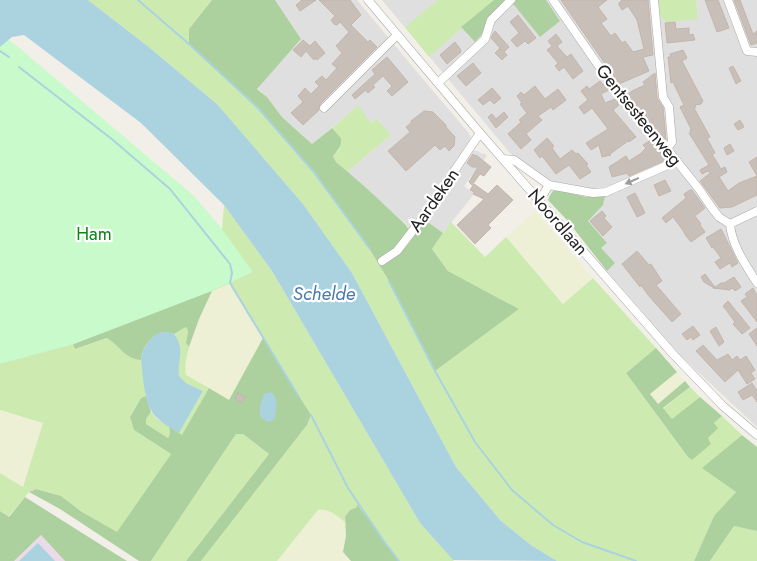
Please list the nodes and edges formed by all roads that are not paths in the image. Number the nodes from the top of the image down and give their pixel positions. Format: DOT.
graph roads {
  1 [pos="368,0"];
  2 [pos="511,0"];
  3 [pos="553,0"];
  4 [pos="654,0"];
  5 [pos="728,0"];
  6 [pos="397,35"];
  7 [pos="757,52"];
  8 [pos="438,83"];
  9 [pos="324,108"];
  10 [pos="480,133"];
  11 [pos="667,150"];
  12 [pos="504,159"];
  13 [pos="677,161"];
  14 [pos="549,185"];
  15 [pos="540,201"];
  16 [pos="757,211"];
  17 [pos="730,224"];
  18 [pos="382,261"];
  19 [pos="757,283"];
  20 [pos="757,435"];
  1 -- 6 [label="street, Noordlaan"];
  2 -- 8 [label="street"];
  3 -- 11 [label="street, Gentsesteenweg"];
  4 -- 11 [label="street"];
  5 -- 7 [label="street"];
  6 -- 8 [label="street, Noordlaan"];
  6 -- 9 [label="street"];
  8 -- 10 [label="street, Noordlaan"];
  10 -- 12 [label="street, Noordlaan"];
  10 -- 18 [label="street, Aardeken"];
  11 -- 13 [label="street, Gentsesteenweg"];
  12 -- 14 [label="street"];
  12 -- 15 [label="street, Noordlaan"];
  13 -- 14 [label="street, one-way"];
  13 -- 17 [label="street, Gentsesteenweg"];
  14 -- 15 [label="street"];
  15 -- 20 [label="street, Noordlaan"];
  16 -- 17 [label="street"];
  17 -- 19 [label="street"];
}
